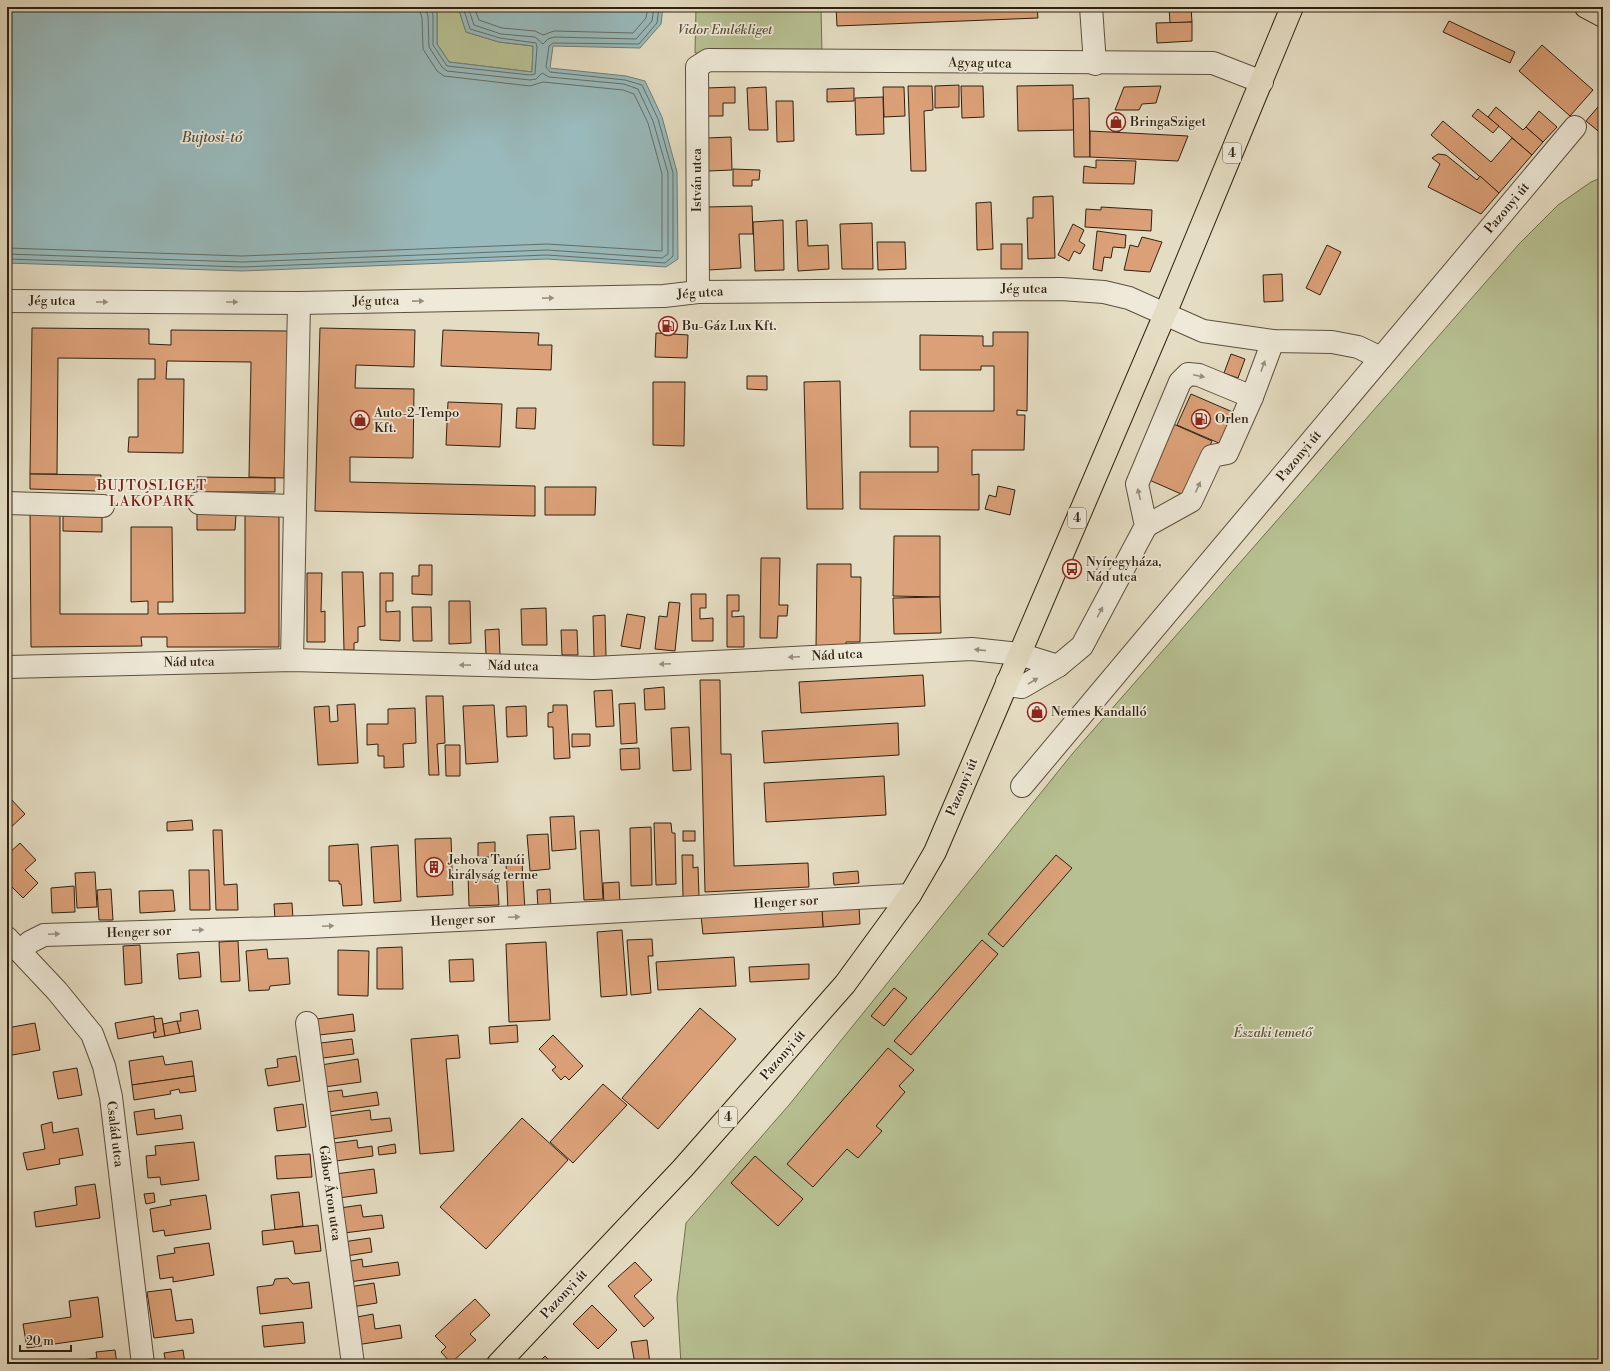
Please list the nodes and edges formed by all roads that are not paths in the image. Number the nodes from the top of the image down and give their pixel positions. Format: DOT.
graph roads {
  1 [pos="1091,7"];
  2 [pos="1292,7"];
  3 [pos="1586,7"];
  4 [pos="1603,16"];
  5 [pos="1095,64"];
  6 [pos="697,67"];
  7 [pos="1262,82"];
  8 [pos="1575,127"];
  9 [pos="698,292"];
  10 [pos="7,301"];
  11 [pos="299,303"];
  12 [pos="1165,314"];
  13 [pos="1273,341"];
  14 [pos="1381,358"];
  15 [pos="1252,397"];
  16 [pos="7,503"];
  17 [pos="199,503"];
  18 [pos="103,506"];
  19 [pos="294,506"];
  20 [pos="1146,526"];
  21 [pos="1019,654"];
  22 [pos="292,660"];
  23 [pos="1058,666"];
  24 [pos="7,667"];
  25 [pos="1003,690"];
  26 [pos="1022,786"];
  27 [pos="910,895"];
  28 [pos="14,944"];
  29 [pos="308,1023"];
  30 [pos="143,1364"];
  31 [pos="353,1364"];
  32 [pos="498,1364"];
  1 -- 5 [label="street"];
  2 -- 7 [label="main road, 4"];
  3 -- 4 [label="main road"];
  5 -- 6 [label="street, Agyag utca"];
  5 -- 7 [label="street, Agyag utca"];
  6 -- 9 [label="street, István utca"];
  7 -- 12 [label="main road, 4"];
  8 -- 14 [label="street, Pazonyi út"];
  11 -- 9 [label="street, Jég utca, one-way"];
  9 -- 12 [label="street, Jég utca"];
  10 -- 11 [label="street, Jég utca, one-way"];
  11 -- 19 [label="street"];
  12 -- 13 [label="street, Jég utca"];
  12 -- 21 [label="main road, 4"];
  13 -- 14 [label="street, Jég utca"];
  15 -- 13 [label="street, one-way"];
  14 -- 26 [label="street, Pazonyi út"];
  20 -- 15 [label="street, one-way"];
  20 -- 15 [label="street, one-way"];
  16 -- 18 [label="street"];
  17 -- 19 [label="street"];
  19 -- 22 [label="street"];
  23 -- 20 [label="street, one-way"];
  21 -- 22 [label="street, Nád utca, one-way"];
  21 -- 23 [label="street, Nád utca"];
  21 -- 25 [label="main road, 4"];
  22 -- 24 [label="street, Nád utca"];
  25 -- 23 [label="street, one-way"];
  25 -- 27 [label="main road, Pazonyi út / 4"];
  28 -- 27 [label="street, Henger sor, one-way"];
  27 -- 32 [label="main road, Pazonyi út / 4"];
  28 -- 30 [label="street, Család utca"];
  29 -- 31 [label="street, Gábor Áron utca"];
}
